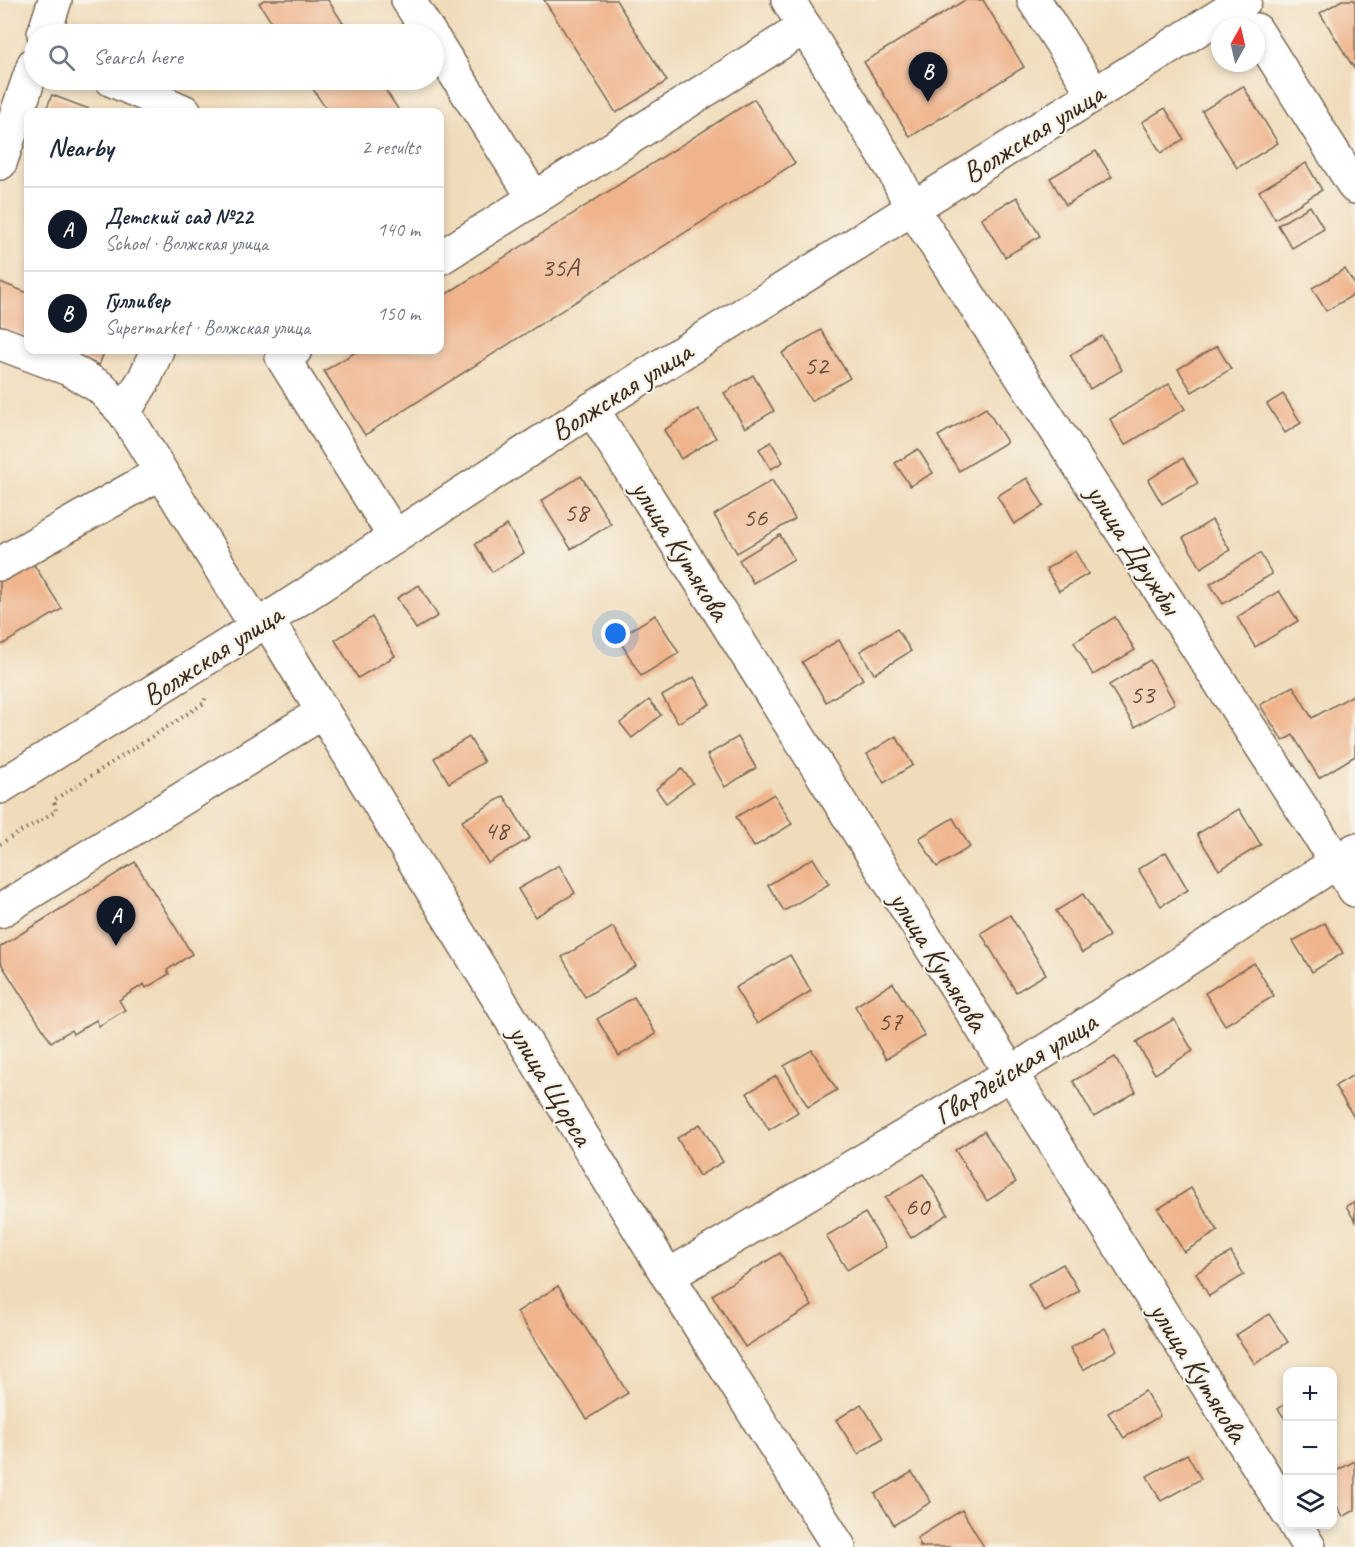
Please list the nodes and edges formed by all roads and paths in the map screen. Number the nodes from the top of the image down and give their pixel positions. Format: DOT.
graph roads {
  1 [pos="55,0"];
  2 [pos="408,0"];
  3 [pos="788,0"];
  4 [pos="1034,0"];
  5 [pos="1248,15"];
  6 [pos="47,24"];
  7 [pos="424,24"];
  8 [pos="805,27"];
  9 [pos="444,56"];
  10 [pos="25,90"];
  11 [pos="135,90"];
  12 [pos="1094,94"];
  13 [pos="176,108"];
  14 [pos="0,163"];
  15 [pos="1355,187"];
  16 [pos="534,198"];
  17 [pos="912,208"];
  18 [pos="444,255"];
  19 [pos="0,343"];
  20 [pos="24,352"];
  21 [pos="29,354"];
  22 [pos="155,354"];
  23 [pos="287,354"];
  24 [pos="592,409"];
  25 [pos="124,412"];
  26 [pos="160,473"];
  27 [pos="396,537"];
  28 [pos="0,564"];
  29 [pos="262,623"];
  30 [pos="207,693"];
  31 [pos="323,712"];
  32 [pos="0,787"];
  33 [pos="0,844"];
  34 [pos="1346,856"];
  35 [pos="1355,890"];
  36 [pos="0,911"];
  37 [pos="1010,1074"];
  38 [pos="668,1276"];
  39 [pos="1283,1507"];
  40 [pos="1298,1529"];
  41 [pos="839,1547"];
  42 [pos="1309,1547"];
  1 -- 6 [label="street"];
  2 -- 7 [label="street"];
  3 -- 8 [label="street, улица Дружбы"];
  4 -- 12 [label="street"];
  5 -- 12 [label="street, Волжская улица"];
  5 -- 15 [label="street"];
  8 -- 16 [label="street"];
  8 -- 17 [label="street, улица Дружбы"];
  9 -- 16 [label="street"];
  10 -- 14 [label="street"];
  11 -- 13 [label="street"];
  12 -- 17 [label="street, Волжская улица"];
  16 -- 18 [label="street"];
  17 -- 24 [label="street, Волжская улица"];
  17 -- 34 [label="street, улица Дружбы"];
  19 -- 20 [label="street, улица Щорса"];
  21 -- 25 [label="street, улица Щорса"];
  22 -- 25 [label="street"];
  23 -- 27 [label="street"];
  24 -- 27 [label="street, Волжская улица"];
  24 -- 37 [label="street, улица Кутякова"];
  25 -- 26 [label="street, улица Щорса"];
  26 -- 28 [label="street"];
  26 -- 29 [label="street, улица Щорса"];
  27 -- 29 [label="street, Волжская улица"];
  29 -- 31 [label="street, улица Щорса"];
  29 -- 32 [label="street, Волжская улица"];
  30 -- 33 [label="path"];
  31 -- 36 [label="street"];
  31 -- 38 [label="street, улица Щорса"];
  34 -- 35 [label="street, улица Дружбы"];
  34 -- 37 [label="street, Гвардейская улица"];
  37 -- 38 [label="street, Гвардейская улица"];
  37 -- 39 [label="street, улица Кутякова"];
  38 -- 41 [label="street, улица Щорса"];
  40 -- 42 [label="street"];
}
